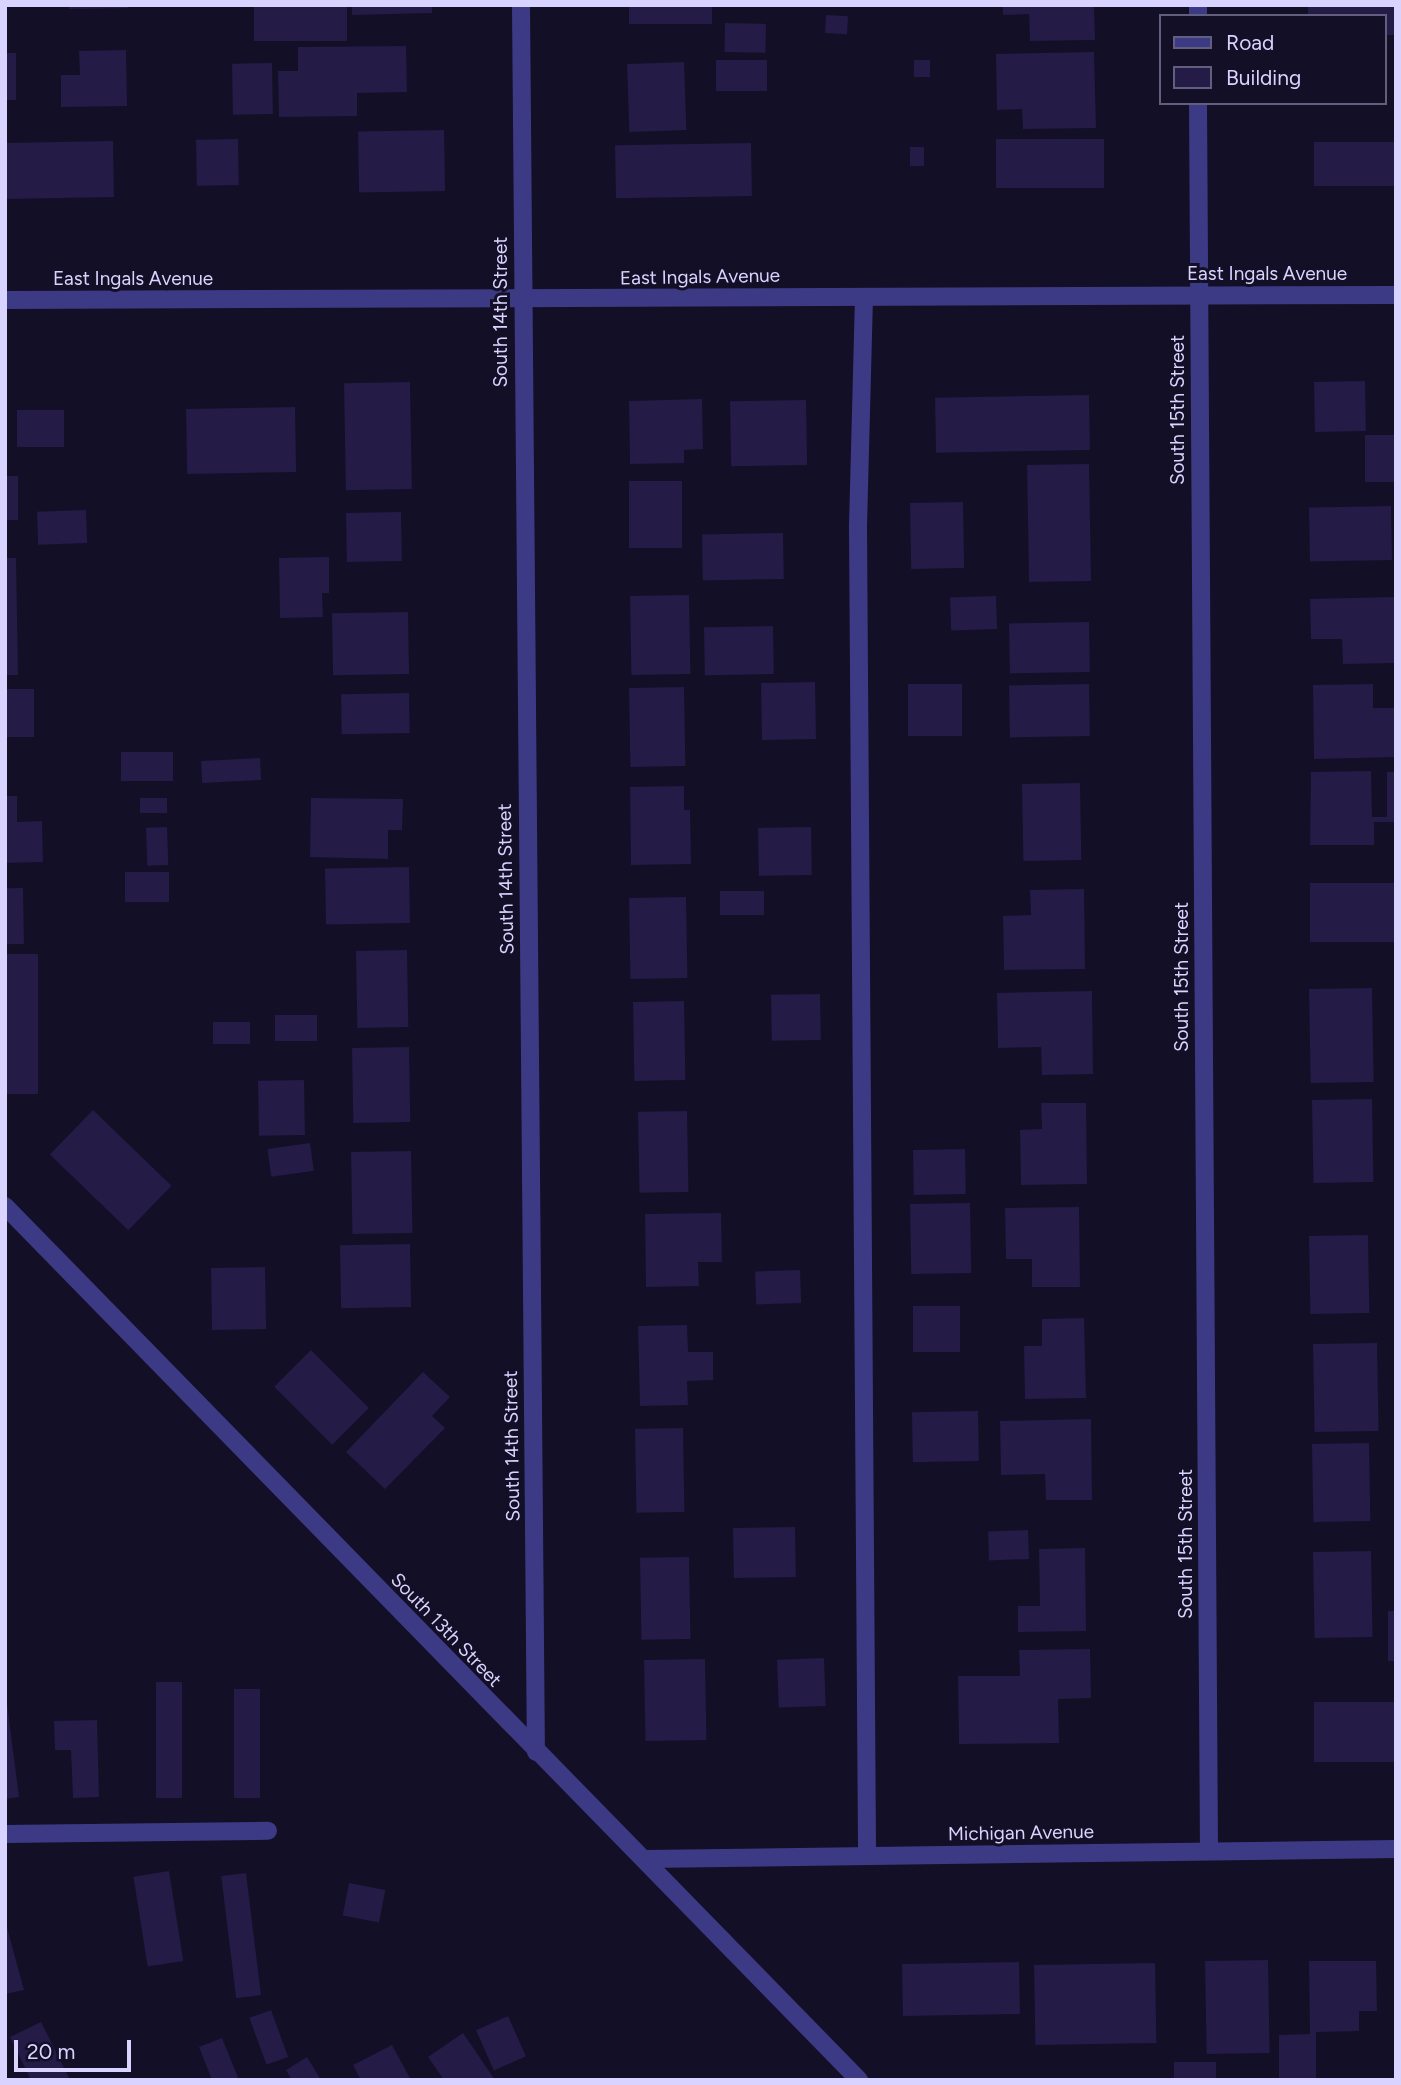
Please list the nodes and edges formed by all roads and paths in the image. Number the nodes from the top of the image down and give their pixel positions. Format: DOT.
graph roads {
  1 [pos="521,5"];
  2 [pos="1198,105"];
  3 [pos="1198,295"];
  4 [pos="1396,295"];
  5 [pos="864,296"];
  6 [pos="5,300"];
  7 [pos="521,300"];
  8 [pos="5,1206"];
  9 [pos="536,1752"];
  10 [pos="268,1831"];
  11 [pos="5,1834"];
  12 [pos="1396,1849"];
  13 [pos="1209,1851"];
  14 [pos="867,1856"];
  15 [pos="646,1859"];
  16 [pos="859,2080"];
  1 -- 7 [label="street, South 14th Street"];
  2 -- 3 [label="street, South 15th Street"];
  3 -- 4 [label="street, East Ingals Avenue"];
  3 -- 5 [label="street, East Ingals Avenue"];
  3 -- 13 [label="street, South 15th Street"];
  5 -- 7 [label="street, East Ingals Avenue"];
  5 -- 14 [label="street"];
  6 -- 7 [label="street, East Ingals Avenue"];
  7 -- 9 [label="street, South 14th Street"];
  8 -- 9 [label="street, South 13th Street"];
  9 -- 15 [label="street, South 13th Street"];
  10 -- 11 [label="street"];
  12 -- 13 [label="street, Michigan Avenue"];
  13 -- 14 [label="street, Michigan Avenue"];
  14 -- 15 [label="street, Michigan Avenue"];
  15 -- 16 [label="street, South 13th Street"];
}
